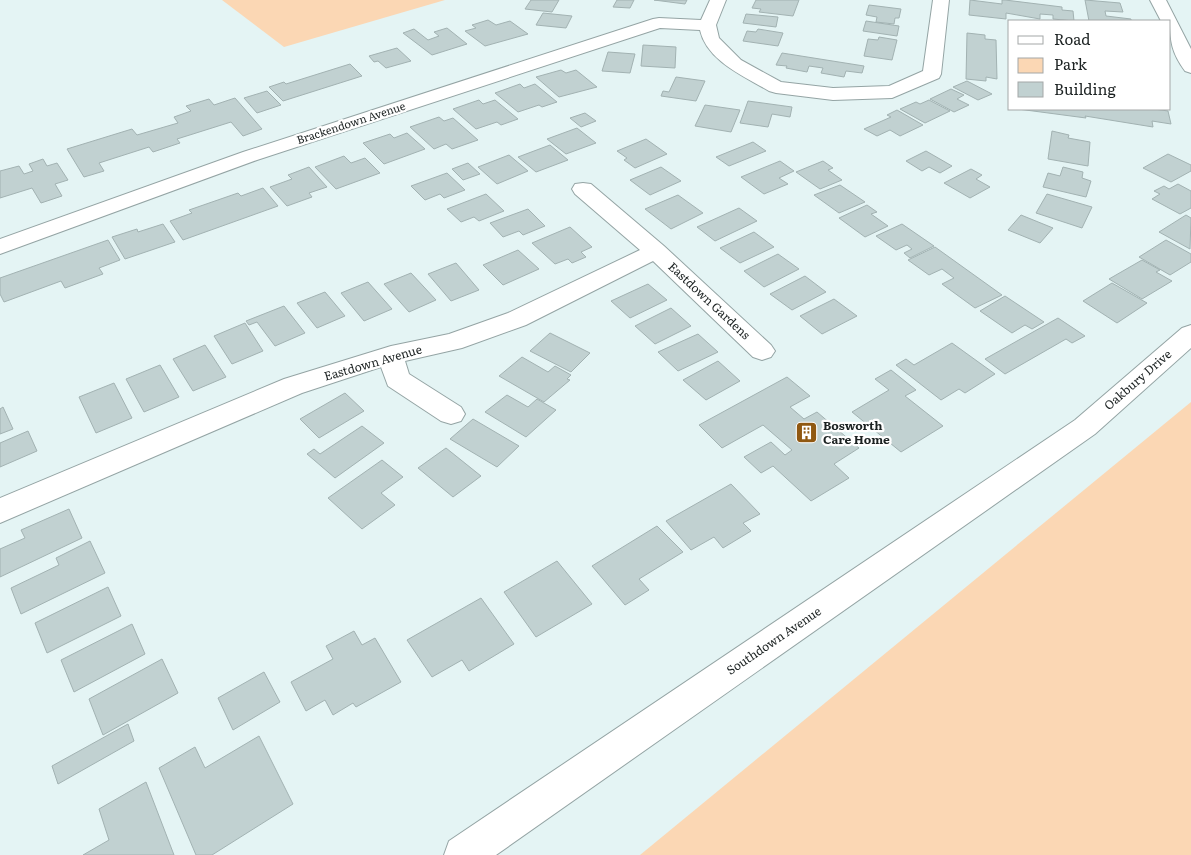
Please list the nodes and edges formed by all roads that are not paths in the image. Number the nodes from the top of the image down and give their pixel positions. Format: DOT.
graph roads {
  1 [pos="718,0"];
  2 [pos="941,0"];
  3 [pos="1158,0"];
  4 [pos="1168,20"];
  5 [pos="707,25"];
  6 [pos="1171,26"];
  7 [pos="1191,68"];
  8 [pos="583,189"];
  9 [pos="0,247"];
  10 [pos="656,251"];
  11 [pos="1191,334"];
  12 [pos="762,352"];
  13 [pos="391,356"];
  14 [pos="451,414"];
  15 [pos="1085,427"];
  16 [pos="0,511"];
  17 [pos="463,855"];
  1 -- 5 [label="street"];
  2 -- 5 [label="street"];
  3 -- 4 [label="street"];
  5 -- 9 [label="street, Brackendown Avenue"];
  6 -- 7 [label="street"];
  8 -- 10 [label="street"];
  10 -- 12 [label="street, Eastdown Gardens"];
  10 -- 13 [label="street, Eastdown Avenue"];
  11 -- 15 [label="street, Oakbury Drive"];
  13 -- 14 [label="street"];
  13 -- 16 [label="street, Eastdown Avenue"];
  15 -- 17 [label="street, Southdown Avenue"];
}
